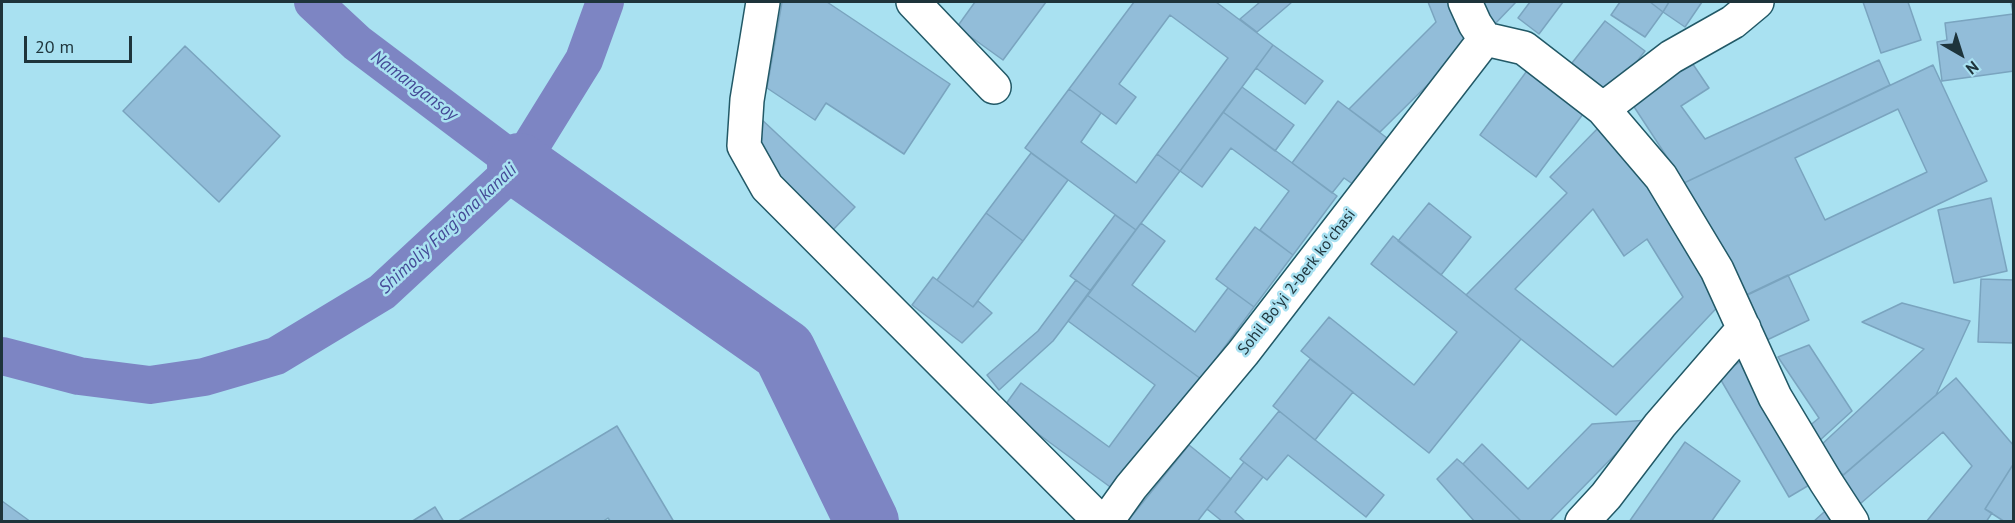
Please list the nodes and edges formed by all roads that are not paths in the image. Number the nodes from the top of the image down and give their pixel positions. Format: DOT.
graph roads {
  1 [pos="763,2"];
  2 [pos="913,2"];
  3 [pos="1465,2"];
  4 [pos="1757,2"];
  5 [pos="1485,39"];
  6 [pos="994,87"];
  7 [pos="1603,109"];
  8 [pos="1744,328"];
  9 [pos="1101,522"];
  10 [pos="1106,522"];
  11 [pos="1582,522"];
  12 [pos="1852,522"];
  1 -- 9 [label="street"];
  2 -- 6 [label="street"];
  3 -- 5 [label="street"];
  4 -- 7 [label="street"];
  5 -- 7 [label="street"];
  5 -- 10 [label="street, Sohil Boʻyi 2-berk koʻchasi"];
  7 -- 8 [label="street"];
  8 -- 11 [label="street"];
  8 -- 12 [label="street"];
}
